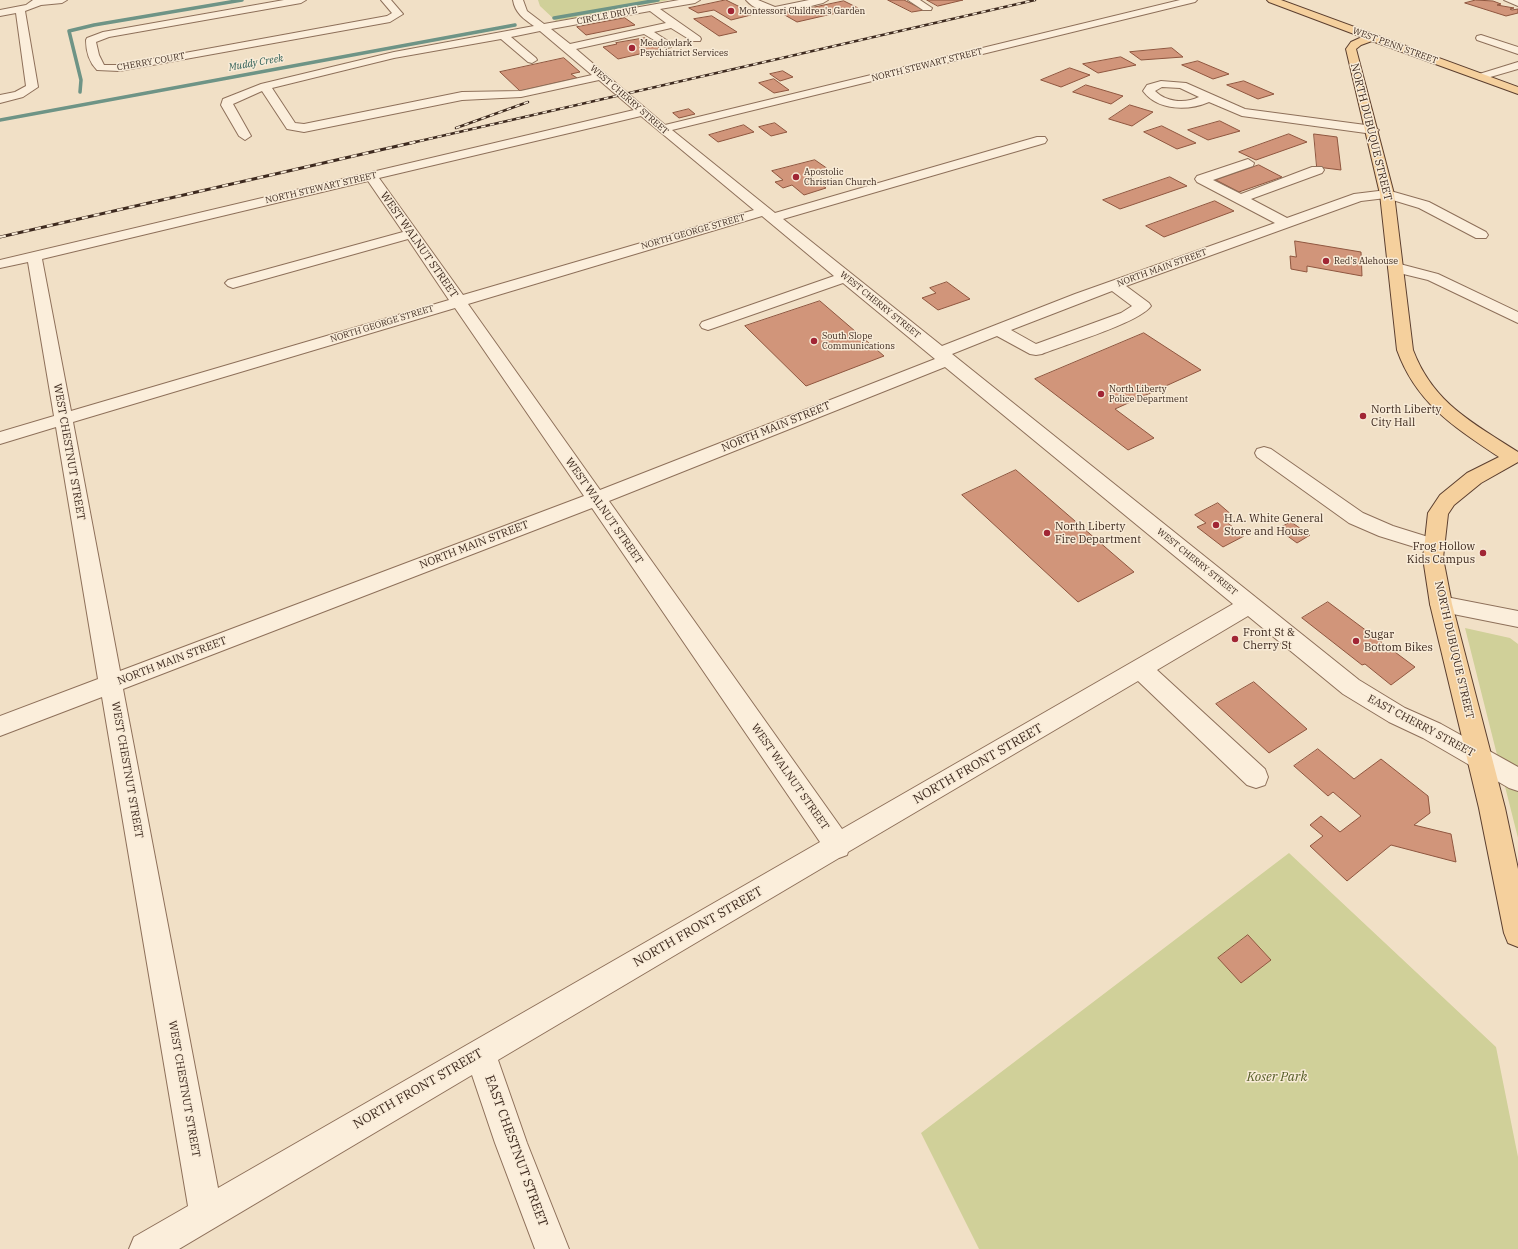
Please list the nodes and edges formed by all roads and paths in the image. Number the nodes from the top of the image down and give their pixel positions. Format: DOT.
graph roads {
  1 [pos="62,0"];
  2 [pos="301,0"];
  3 [pos="386,0"];
  4 [pos="518,0"];
  5 [pos="695,0"];
  6 [pos="753,0"];
  7 [pos="823,0"];
  8 [pos="912,0"];
  9 [pos="1192,0"];
  10 [pos="1272,0"];
  11 [pos="1509,0"];
  12 [pos="38,1"];
  13 [pos="1518,3"];
  14 [pos="652,8"];
  15 [pos="927,8"];
  16 [pos="20,9"];
  17 [pos="0,12"];
  18 [pos="672,24"];
  19 [pos="542,27"];
  20 [pos="646,31"];
  21 [pos="503,35"];
  22 [pos="1372,37"];
  23 [pos="1481,38"];
  24 [pos="696,39"];
  25 [pos="667,45"];
  26 [pos="568,48"];
  27 [pos="1518,51"];
  28 [pos="532,60"];
  29 [pos="1518,65"];
  30 [pos="601,76"];
  31 [pos="1480,78"];
  32 [pos="265,86"];
  33 [pos="1518,91"];
  34 [pos="1205,96"];
  35 [pos="0,99"];
  36 [pos="643,112"];
  37 [pos="663,129"];
  38 [pos="1373,130"];
  39 [pos="245,136"];
  40 [pos="1041,140"];
  41 [pos="1248,163"];
  42 [pos="1317,170"];
  43 [pos="371,176"];
  44 [pos="1387,194"];
  45 [pos="1239,199"];
  46 [pos="768,214"];
  47 [pos="1286,223"];
  48 [pos="412,234"];
  49 [pos="1481,235"];
  50 [pos="34,256"];
  51 [pos="0,264"];
  52 [pos="1396,268"];
  53 [pos="846,277"];
  54 [pos="232,283"];
  55 [pos="1114,285"];
  56 [pos="458,302"];
  57 [pos="1518,318"];
  58 [pos="708,325"];
  59 [pos="999,330"];
  60 [pos="943,357"];
  61 [pos="64,419"];
  62 [pos="0,438"];
  63 [pos="1264,453"];
  64 [pos="1516,457"];
  65 [pos="596,499"];
  66 [pos="1434,546"];
  67 [pos="1250,604"];
  68 [pos="1441,604"];
  69 [pos="1518,618"];
  70 [pos="1140,668"];
  71 [pos="111,684"];
  72 [pos="0,726"];
  73 [pos="1479,757"];
  74 [pos="1256,777"];
  75 [pos="1518,780"];
  76 [pos="838,846"];
  77 [pos="1518,933"];
  78 [pos="480,1053"];
  79 [pos="206,1214"];
  80 [pos="146,1249"];
  81 [pos="552,1249"];
  1 -- 12 [label="street"];
  2 -- 3 [label="street, CHERRY COURT"];
  4 -- 19 [label="street, WEST CHERRY STREET"];
  5 -- 14 [label="street, CIRCLE DRIVE"];
  6 -- 7 [label="street"];
  8 -- 15 [label="street"];
  9 -- 37 [label="street, NORTH STEWART STREET"];
  10 -- 22 [label="main road, WEST PENN STREET"];
  11 -- 13 [label="street"];
  12 -- 16 [label="street"];
  14 -- 18 [label="street"];
  14 -- 19 [label="street, CIRCLE DRIVE"];
  16 -- 17 [label="street"];
  16 -- 35 [label="street"];
  18 -- 20 [label="street"];
  18 -- 24 [label="street"];
  19 -- 21 [label="street, CIRCLE DRIVE"];
  19 -- 26 [label="street, WEST CHERRY STREET"];
  20 -- 25 [label="street"];
  20 -- 26 [label="street"];
  21 -- 28 [label="street"];
  21 -- 32 [label="street, CIRCLE DRIVE"];
  22 -- 31 [label="main road, WEST PENN STREET"];
  22 -- 38 [label="main road, NORTH DUBUQUE STREET"];
  23 -- 27 [label="street"];
  26 -- 30 [label="street, WEST CHERRY STREET"];
  29 -- 31 [label="street"];
  30 -- 32 [label="street"];
  30 -- 36 [label="street, WEST CHERRY STREET"];
  31 -- 33 [label="main road, WEST PENN STREET"];
  32 -- 39 [label="street, CIRCLE DRIVE"];
  34 -- 38 [label="street"];
  36 -- 37 [label="street, WEST CHERRY STREET"];
  36 -- 43 [label="street, NORTH STEWART STREET"];
  37 -- 46 [label="street, WEST CHERRY STREET"];
  38 -- 44 [label="main road, NORTH DUBUQUE STREET"];
  40 -- 46 [label="street, NORTH GEORGE STREET"];
  41 -- 45 [label="street"];
  42 -- 45 [label="street"];
  43 -- 48 [label="street, WEST WALNUT STREET"];
  43 -- 50 [label="street, NORTH STEWART STREET"];
  44 -- 47 [label="street, NORTH MAIN STREET"];
  44 -- 49 [label="street"];
  44 -- 52 [label="main road, NORTH DUBUQUE STREET"];
  45 -- 47 [label="street"];
  46 -- 53 [label="street, WEST CHERRY STREET"];
  46 -- 56 [label="street, NORTH GEORGE STREET"];
  47 -- 55 [label="street, NORTH MAIN STREET"];
  48 -- 54 [label="street"];
  48 -- 56 [label="street, WEST WALNUT STREET"];
  50 -- 51 [label="street, NORTH STEWART STREET"];
  50 -- 61 [label="street, WEST CHESTNUT STREET"];
  52 -- 57 [label="street"];
  52 -- 64 [label="main road, NORTH DUBUQUE STREET"];
  53 -- 58 [label="street"];
  53 -- 60 [label="street, WEST CHERRY STREET"];
  55 -- 59 [label="street, NORTH MAIN STREET"];
  55 -- 59 [label="street"];
  56 -- 61 [label="street, NORTH GEORGE STREET"];
  56 -- 65 [label="street, WEST WALNUT STREET"];
  59 -- 60 [label="street, NORTH MAIN STREET"];
  60 -- 65 [label="street, NORTH MAIN STREET"];
  60 -- 67 [label="street, WEST CHERRY STREET"];
  61 -- 62 [label="street, NORTH GEORGE STREET"];
  61 -- 71 [label="street, WEST CHESTNUT STREET"];
  63 -- 66 [label="street"];
  64 -- 66 [label="main road, NORTH DUBUQUE STREET"];
  65 -- 71 [label="street, NORTH MAIN STREET"];
  65 -- 76 [label="street, WEST WALNUT STREET"];
  66 -- 68 [label="main road, NORTH DUBUQUE STREET"];
  67 -- 70 [label="street, NORTH FRONT STREET"];
  67 -- 73 [label="street, EAST CHERRY STREET"];
  68 -- 69 [label="street"];
  68 -- 73 [label="main road, NORTH DUBUQUE STREET"];
  70 -- 74 [label="street"];
  70 -- 76 [label="street, NORTH FRONT STREET"];
  71 -- 72 [label="street, NORTH MAIN STREET"];
  71 -- 79 [label="street, WEST CHESTNUT STREET"];
  73 -- 75 [label="street, EAST CHERRY STREET"];
  73 -- 77 [label="main road, NORTH DUBUQUE STREET"];
  76 -- 78 [label="street, NORTH FRONT STREET"];
  78 -- 79 [label="street, NORTH FRONT STREET"];
  78 -- 81 [label="street, EAST CHESTNUT STREET"];
  79 -- 80 [label="street, NORTH FRONT STREET"];
}
